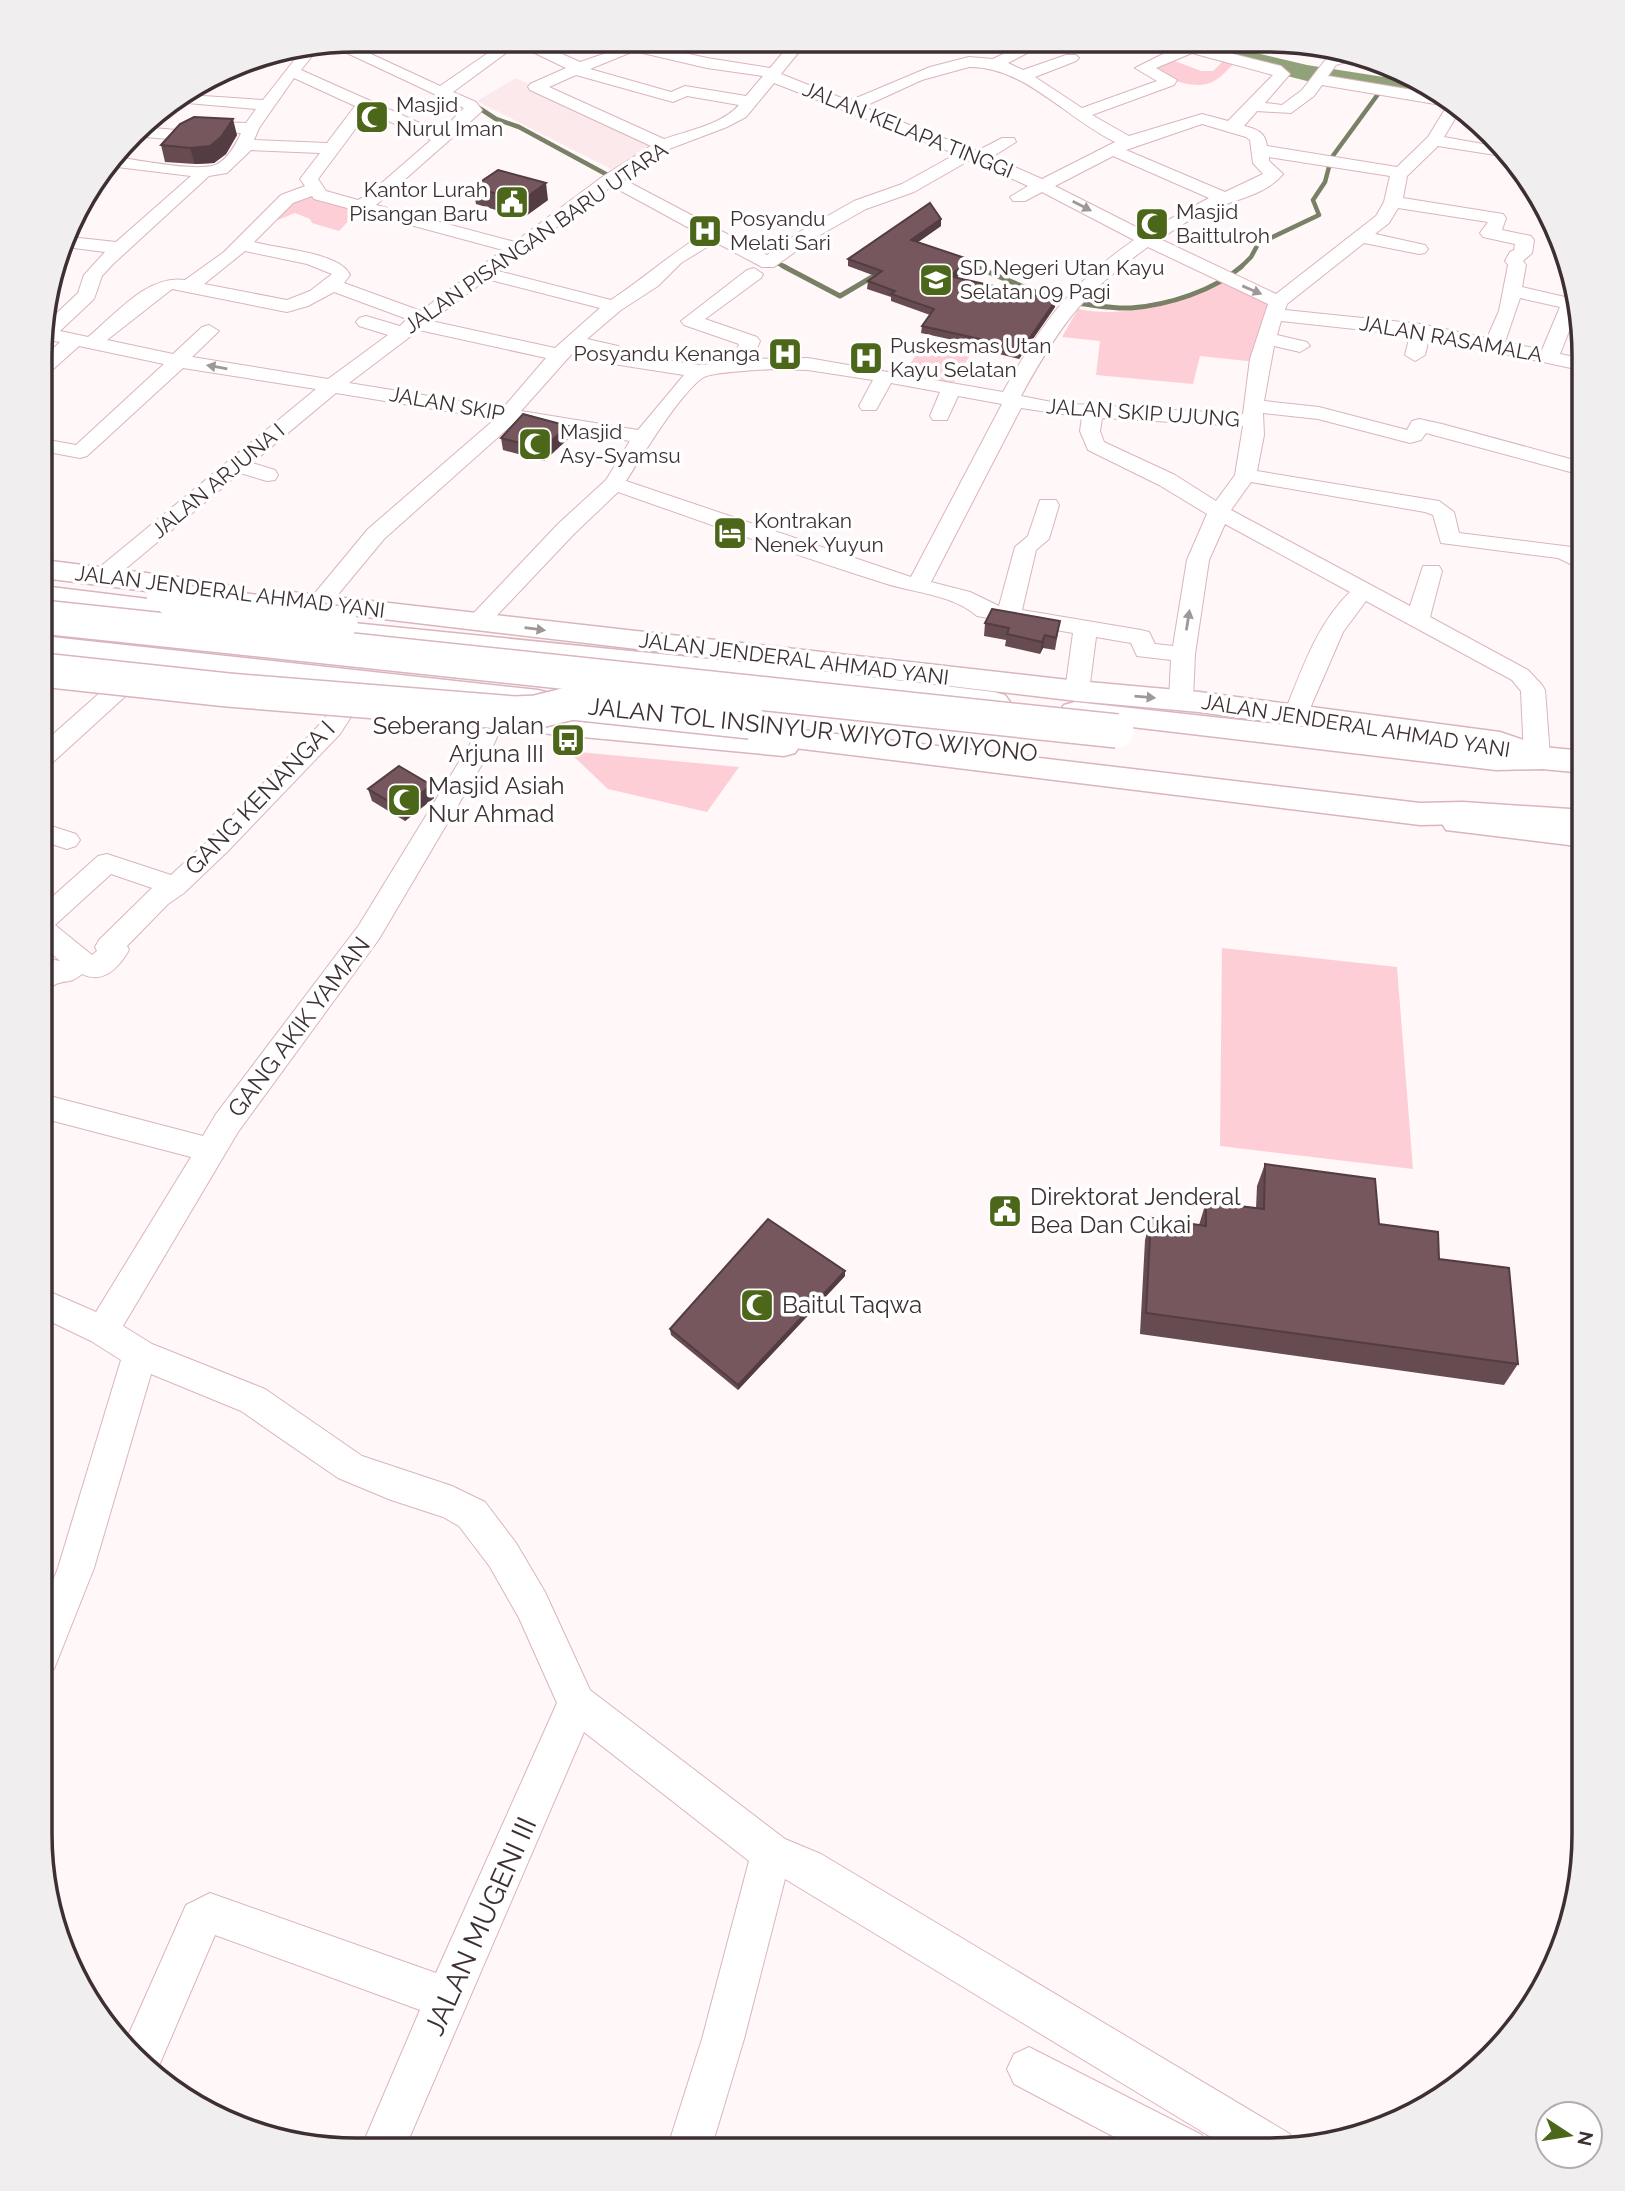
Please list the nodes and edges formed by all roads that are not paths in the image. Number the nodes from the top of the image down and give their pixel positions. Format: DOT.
graph roads {
  1 [pos="356,52"];
  2 [pos="501,52"];
  3 [pos="556,52"];
  4 [pos="619,52"];
  5 [pos="665,52"];
  6 [pos="679,52"];
  7 [pos="791,52"];
  8 [pos="1016,52"];
  9 [pos="1183,52"];
  10 [pos="1221,52"];
  11 [pos="675,55"];
  12 [pos="304,57"];
  13 [pos="1071,58"];
  14 [pos="1337,60"];
  15 [pos="987,63"];
  16 [pos="577,69"];
  17 [pos="291,71"];
  18 [pos="772,74"];
  19 [pos="1022,76"];
  20 [pos="1319,76"];
  21 [pos="446,89"];
  22 [pos="1426,97"];
  23 [pos="195,99"];
  24 [pos="752,101"];
  25 [pos="774,103"];
  26 [pos="267,105"];
  27 [pos="366,105"];
  28 [pos="852,106"];
  29 [pos="1254,106"];
  30 [pos="1449,112"];
  31 [pos="1081,114"];
  32 [pos="893,122"];
  33 [pos="721,124"];
  34 [pos="1232,125"];
  35 [pos="745,129"];
  36 [pos="875,132"];
  37 [pos="151,133"];
  38 [pos="249,136"];
  39 [pos="439,138"];
  40 [pos="1434,140"];
  41 [pos="1008,142"];
  42 [pos="663,145"];
  43 [pos="1120,146"];
  44 [pos="330,148"];
  45 [pos="1258,150"];
  46 [pos="1492,151"];
  47 [pos="974,155"];
  48 [pos="122,163"];
  49 [pos="198,172"];
  50 [pos="1401,173"];
  51 [pos="614,177"];
  52 [pos="1043,186"];
  53 [pos="316,188"];
  54 [pos="1019,197"];
  55 [pos="1226,200"];
  56 [pos="1393,202"];
  57 [pos="358,207"];
  58 [pos="715,234"];
  59 [pos="1362,237"];
  60 [pos="1148,239"];
  61 [pos="75,243"];
  62 [pos="242,244"];
  63 [pos="119,248"];
  64 [pos="517,248"];
  65 [pos="1419,249"];
  66 [pos="767,264"];
  67 [pos="484,273"];
  68 [pos="331,285"];
  69 [pos="189,286"];
  70 [pos="1510,290"];
  71 [pos="1568,301"];
  72 [pos="614,306"];
  73 [pos="1277,308"];
  74 [pos="1569,308"];
  75 [pos="366,322"];
  76 [pos="54,324"];
  77 [pos="413,325"];
  78 [pos="1421,330"];
  79 [pos="209,331"];
  80 [pos="53,335"];
  81 [pos="1267,339"];
  82 [pos="83,342"];
  83 [pos="1494,344"];
  84 [pos="1300,346"];
  85 [pos="566,348"];
  86 [pos="1415,355"];
  87 [pos="1549,357"];
  88 [pos="178,361"];
  89 [pos="52,362"];
  90 [pos="1573,362"];
  91 [pos="741,366"];
  92 [pos="700,371"];
  93 [pos="886,376"];
  94 [pos="333,385"];
  95 [pos="951,388"];
  96 [pos="1011,400"];
  97 [pos="869,406"];
  98 [pos="1093,413"];
  99 [pos="1254,414"];
  100 [pos="510,415"];
  101 [pos="940,416"];
  102 [pos="643,437"];
  103 [pos="52,447"];
  104 [pos="236,465"];
  105 [pos="1573,466"];
  106 [pos="267,475"];
  107 [pos="1246,475"];
  108 [pos="614,484"];
  109 [pos="1048,505"];
  110 [pos="1219,512"];
  111 [pos="1573,557"];
  112 [pos="52,570"];
  113 [pos="1431,571"];
  114 [pos="103,576"];
  115 [pos="52,583"];
  116 [pos="918,586"];
  117 [pos="1364,591"];
  118 [pos="52,596"];
  119 [pos="318,604"];
  120 [pos="1009,614"];
  121 [pos="52,618"];
  122 [pos="1418,620"];
  123 [pos="477,623"];
  124 [pos="1086,626"];
  125 [pos="52,646"];
  126 [pos="1183,654"];
  127 [pos="52,658"];
  128 [pos="52,671"];
  129 [pos="770,675"];
  130 [pos="52,679"];
  131 [pos="121,687"];
  132 [pos="1077,691"];
  133 [pos="1181,700"];
  134 [pos="572,704"];
  135 [pos="344,709"];
  136 [pos="1296,714"];
  137 [pos="492,721"];
  138 [pos="1117,732"];
  139 [pos="752,733"];
  140 [pos="870,747"];
  141 [pos="52,749"];
  142 [pos="1540,757"];
  143 [pos="1573,761"];
  144 [pos="1573,774"];
  145 [pos="1573,812"];
  146 [pos="1420,814"];
  147 [pos="1573,821"];
  148 [pos="1573,834"];
  149 [pos="52,835"];
  150 [pos="67,840"];
  151 [pos="175,886"];
  152 [pos="52,912"];
  153 [pos="52,938"];
  154 [pos="79,961"];
  155 [pos="52,972"];
  156 [pos="52,1109"];
  157 [pos="210,1150"];
  158 [pos="52,1307"];
  159 [pos="103,1331"];
  160 [pos="139,1354"];
  161 [pos="52,1628"];
  162 [pos="577,1703"];
  163 [pos="771,1853"];
  164 [pos="446,1998"];
  165 [pos="144,2051"];
  166 [pos="1029,2069"];
  167 [pos="387,2138"];
  168 [pos="692,2138"];
  169 [pos="1161,2138"];
  170 [pos="1254,2138"];
  1 -- 21 [label="street"];
  2 -- 21 [label="street"];
  3 -- 16 [label="street"];
  4 -- 16 [label="street"];
  5 -- 11 [label="street, JALAN KELAPA TINGGI"];
  6 -- 11 [label="street"];
  7 -- 18 [label="street, JALAN PISANGAN BARU UTARA"];
  8 -- 15 [label="street"];
  9 -- 31 [label="street"];
  10 -- 29 [label="street"];
  11 -- 18 [label="street, JALAN KELAPA TINGGI"];
  12 -- 17 [label="street"];
  13 -- 19 [label="street"];
  14 -- 20 [label="street"];
  15 -- 19 [label="street"];
  15 -- 28 [label="street"];
  16 -- 24 [label="street"];
  16 -- 42 [label="street"];
  17 -- 26 [label="street"];
  17 -- 27 [label="street"];
  18 -- 24 [label="street, JALAN PISANGAN BARU UTARA"];
  18 -- 28 [label="street, JALAN KELAPA TINGGI"];
  19 -- 31 [label="street"];
  20 -- 22 [label="street"];
  20 -- 29 [label="street"];
  21 -- 39 [label="street"];
  23 -- 26 [label="street"];
  24 -- 25 [label="street"];
  24 -- 33 [label="street, JALAN PISANGAN BARU UTARA"];
  26 -- 38 [label="street"];
  27 -- 39 [label="street"];
  27 -- 44 [label="street"];
  28 -- 32 [label="street, JALAN KELAPA TINGGI"];
  29 -- 34 [label="street"];
  30 -- 40 [label="street"];
  31 -- 43 [label="street"];
  32 -- 36 [label="street"];
  32 -- 47 [label="street, JALAN KELAPA TINGGI"];
  33 -- 35 [label="street"];
  33 -- 42 [label="street, JALAN PISANGAN BARU UTARA"];
  34 -- 43 [label="street, JALAN KELAPA TINGGI"];
  34 -- 45 [label="street"];
  37 -- 38 [label="street"];
  38 -- 44 [label="street"];
  38 -- 49 [label="street"];
  39 -- 57 [label="street"];
  40 -- 46 [label="street"];
  40 -- 50 [label="street"];
  41 -- 47 [label="street"];
  42 -- 51 [label="street, JALAN PISANGAN BARU UTARA"];
  43 -- 52 [label="street, JALAN KELAPA TINGGI"];
  43 -- 55 [label="street"];
  44 -- 53 [label="street"];
  45 -- 50 [label="street"];
  45 -- 55 [label="street"];
  47 -- 52 [label="street, JALAN KELAPA TINGGI"];
  47 -- 66 [label="street"];
  48 -- 49 [label="street"];
  49 -- 63 [label="street"];
  50 -- 56 [label="street"];
  51 -- 58 [label="street"];
  51 -- 64 [label="street, JALAN PISANGAN BARU UTARA"];
  52 -- 54 [label="street"];
  52 -- 60 [label="street, JALAN KELAPA TINGGI, one-way"];
  53 -- 57 [label="street"];
  53 -- 62 [label="street"];
  55 -- 60 [label="street"];
  56 -- 59 [label="street"];
  56 -- 70 [label="street"];
  57 -- 64 [label="street"];
  58 -- 66 [label="street"];
  58 -- 72 [label="street"];
  59 -- 65 [label="street"];
  59 -- 73 [label="street"];
  60 -- 73 [label="street, JALAN KELAPA TINGGI, one-way"];
  60 -- 96 [label="street"];
  61 -- 63 [label="street"];
  62 -- 68 [label="street"];
  62 -- 69 [label="street"];
  63 -- 76 [label="street"];
  64 -- 67 [label="street, JALAN PISANGAN BARU UTARA"];
  66 -- 91 [label="street"];
  67 -- 72 [label="street"];
  67 -- 77 [label="street, JALAN PISANGAN BARU UTARA"];
  68 -- 69 [label="street"];
  68 -- 77 [label="street"];
  69 -- 82 [label="street"];
  70 -- 71 [label="street"];
  70 -- 83 [label="street"];
  72 -- 85 [label="street"];
  73 -- 78 [label="street, JALAN RASAMALA"];
  73 -- 81 [label="street"];
  74 -- 87 [label="street"];
  75 -- 77 [label="street"];
  77 -- 85 [label="street, JALAN SKIP UJUNG"];
  77 -- 94 [label="street, JALAN PISANGAN BARU UTARA"];
  78 -- 83 [label="street, JALAN RASAMALA"];
  78 -- 86 [label="street"];
  79 -- 88 [label="street"];
  80 -- 82 [label="street, JALAN SKIP"];
  81 -- 84 [label="street"];
  81 -- 99 [label="street"];
  82 -- 88 [label="street, JALAN SKIP"];
  82 -- 89 [label="street"];
  83 -- 87 [label="street, JALAN RASAMALA"];
  85 -- 92 [label="street, JALAN SKIP UJUNG"];
  85 -- 100 [label="street"];
  87 -- 90 [label="street, JALAN RASAMALA"];
  94 -- 88 [label="street, JALAN SKIP, one-way"];
  88 -- 103 [label="street"];
  91 -- 92 [label="street, JALAN SKIP UJUNG"];
  91 -- 93 [label="street, JALAN SKIP UJUNG"];
  92 -- 102 [label="street"];
  93 -- 95 [label="street, JALAN SKIP UJUNG"];
  93 -- 97 [label="street"];
  94 -- 100 [label="street, JALAN SKIP"];
  94 -- 104 [label="street, JALAN ARJUNA I"];
  95 -- 96 [label="street, JALAN SKIP UJUNG"];
  95 -- 101 [label="street"];
  96 -- 98 [label="street, JALAN SKIP UJUNG"];
  96 -- 116 [label="street"];
  98 -- 99 [label="street, JALAN SKIP UJUNG"];
  98 -- 110 [label="street"];
  99 -- 105 [label="street, JALAN SKIP UJUNG"];
  99 -- 107 [label="street"];
  100 -- 102 [label="street, JALAN SKIP"];
  100 -- 119 [label="street"];
  102 -- 108 [label="street"];
  104 -- 106 [label="street"];
  104 -- 114 [label="street, JALAN ARJUNA I"];
  107 -- 110 [label="street"];
  107 -- 111 [label="street"];
  108 -- 116 [label="street"];
  108 -- 123 [label="street"];
  109 -- 120 [label="street"];
  110 -- 117 [label="street"];
  126 -- 110 [label="street, one-way"];
  112 -- 114 [label="main road, JALAN JENDERAL AHMAD YANI"];
  113 -- 122 [label="street"];
  114 -- 119 [label="main road, JALAN JENDERAL AHMAD YANI"];
  115 -- 138 [label="main road, bridge"];
  116 -- 120 [label="street"];
  117 -- 122 [label="street"];
  117 -- 136 [label="street"];
  118 -- 129 [label="main road, JALAN JENDERAL AHMAD YANI"];
  119 -- 123 [label="main road, JALAN JENDERAL AHMAD YANI"];
  120 -- 124 [label="street"];
  121 -- 138 [label="main road, JALAN TOL INSINYUR WIYOTO WIYONO, bridge"];
  122 -- 142 [label="street"];
  123 -- 132 [label="main road, JALAN JENDERAL AHMAD YANI, one-way"];
  124 -- 126 [label="street"];
  124 -- 132 [label="street"];
  125 -- 134 [label="main road, JALAN TOL INSINYUR WIYOTO WIYONO, bridge"];
  126 -- 133 [label="street"];
  127 -- 139 [label="main road"];
  128 -- 134 [label="main road, bridge"];
  129 -- 139 [label="main road"];
  129 -- 142 [label="main road, JALAN JENDERAL AHMAD YANI"];
  130 -- 131 [label="main road"];
  131 -- 135 [label="main road"];
  131 -- 141 [label="street"];
  132 -- 133 [label="main road, JALAN JENDERAL AHMAD YANI, one-way"];
  133 -- 136 [label="main road, JALAN JENDERAL AHMAD YANI"];
  134 -- 145 [label="main road, JALAN TOL INSINYUR WIYOTO WIYONO, bridge"];
  135 -- 137 [label="main road"];
  135 -- 151 [label="street, GANG KENANGA I"];
  136 -- 142 [label="main road, JALAN JENDERAL AHMAD YANI"];
  137 -- 140 [label="main road"];
  137 -- 157 [label="street, GANG AKIK YAMAN"];
  138 -- 144 [label="main road, JALAN TOL INSINYUR WIYOTO WIYONO"];
  139 -- 140 [label="main road"];
  140 -- 146 [label="main road"];
  142 -- 143 [label="main road, JALAN JENDERAL AHMAD YANI"];
  146 -- 147 [label="main road"];
  146 -- 148 [label="main road"];
  149 -- 150 [label="street"];
  151 -- 152 [label="street, GANG KENANGA I"];
  151 -- 154 [label="street, GANG KENANGA I"];
  153 -- 154 [label="street"];
  154 -- 155 [label="street, GANG KENANGA I"];
  156 -- 157 [label="street"];
  157 -- 159 [label="street, GANG AKIK YAMAN"];
  158 -- 159 [label="street"];
  159 -- 160 [label="street"];
  160 -- 161 [label="street"];
  160 -- 162 [label="street"];
  162 -- 163 [label="street"];
  162 -- 164 [label="street, JALAN MUGENI III"];
  163 -- 168 [label="street"];
  163 -- 170 [label="street"];
  164 -- 165 [label="street"];
  164 -- 167 [label="street, JALAN MUGENI III"];
  166 -- 169 [label="street"];
}
